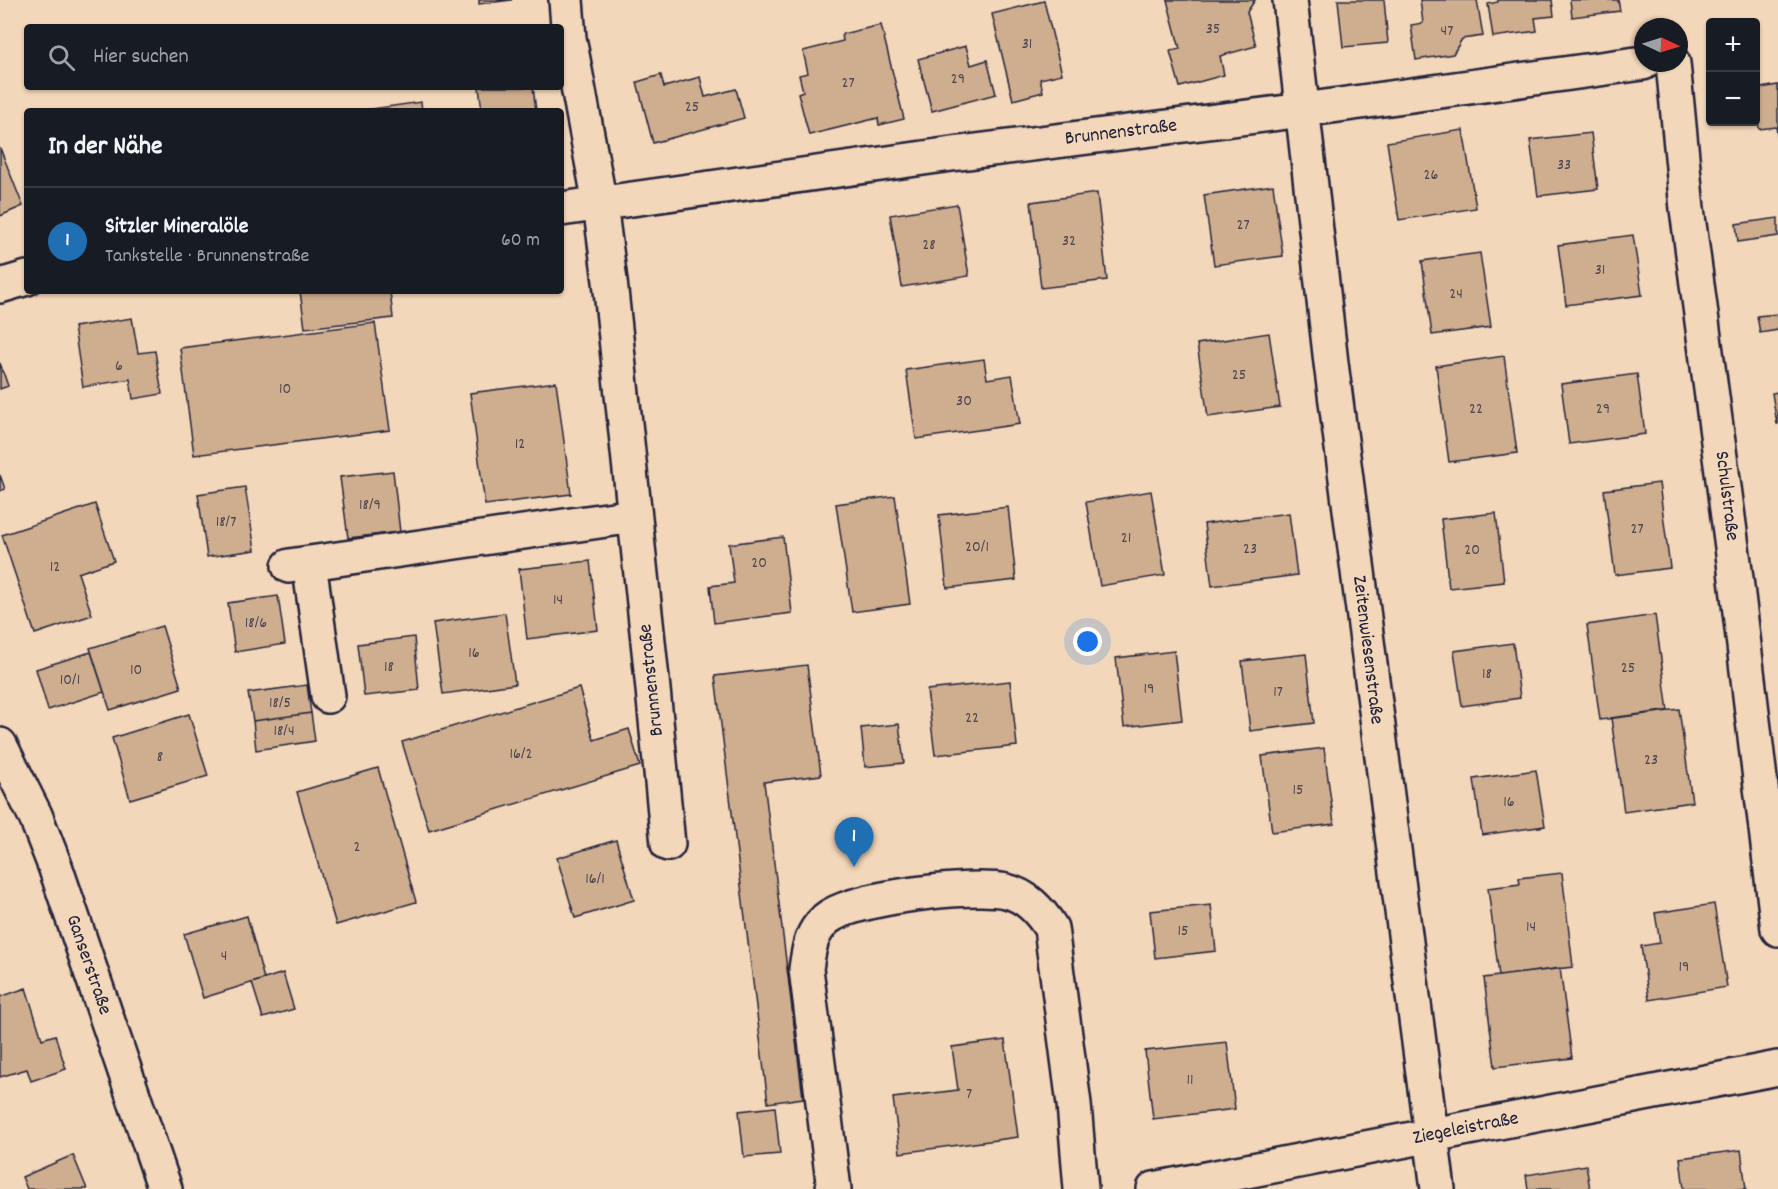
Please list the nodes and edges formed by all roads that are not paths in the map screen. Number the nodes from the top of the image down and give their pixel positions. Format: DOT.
graph roads {
  1 [pos="566,0"];
  2 [pos="1290,0"];
  3 [pos="1634,64"];
  4 [pos="1674,72"];
  5 [pos="1303,110"];
  6 [pos="600,204"];
  7 [pos="564,209"];
  8 [pos="24,279"];
  9 [pos="0,286"];
  10 [pos="634,516"];
  11 [pos="328,696"];
  12 [pos="0,745"];
  13 [pos="668,844"];
  14 [pos="1778,929"];
  15 [pos="1778,1068"];
  16 [pos="1431,1136"];
  17 [pos="165,1189"];
  18 [pos="834,1189"];
  19 [pos="1081,1189"];
  20 [pos="1154,1189"];
  21 [pos="1438,1189"];
  1 -- 6 [label="street"];
  2 -- 5 [label="street, Zeitenwiesenstraße"];
  3 -- 5 [label="street, Brunnenstraße"];
  4 -- 14 [label="street, Schulstraße"];
  5 -- 6 [label="street, Brunnenstraße"];
  5 -- 16 [label="street, Zeitenwiesenstraße"];
  6 -- 7 [label="street, Brunnenstraße"];
  6 -- 10 [label="street, Brunnenstraße"];
  8 -- 9 [label="street"];
  10 -- 11 [label="street"];
  10 -- 13 [label="street, Brunnenstraße"];
  12 -- 17 [label="street, Ganserstraße"];
  15 -- 16 [label="street, Ziegeleistraße"];
  16 -- 20 [label="street, Ziegeleistraße"];
  16 -- 21 [label="street, Zeitenwiesenstraße"];
  18 -- 19 [label="street"];
}
